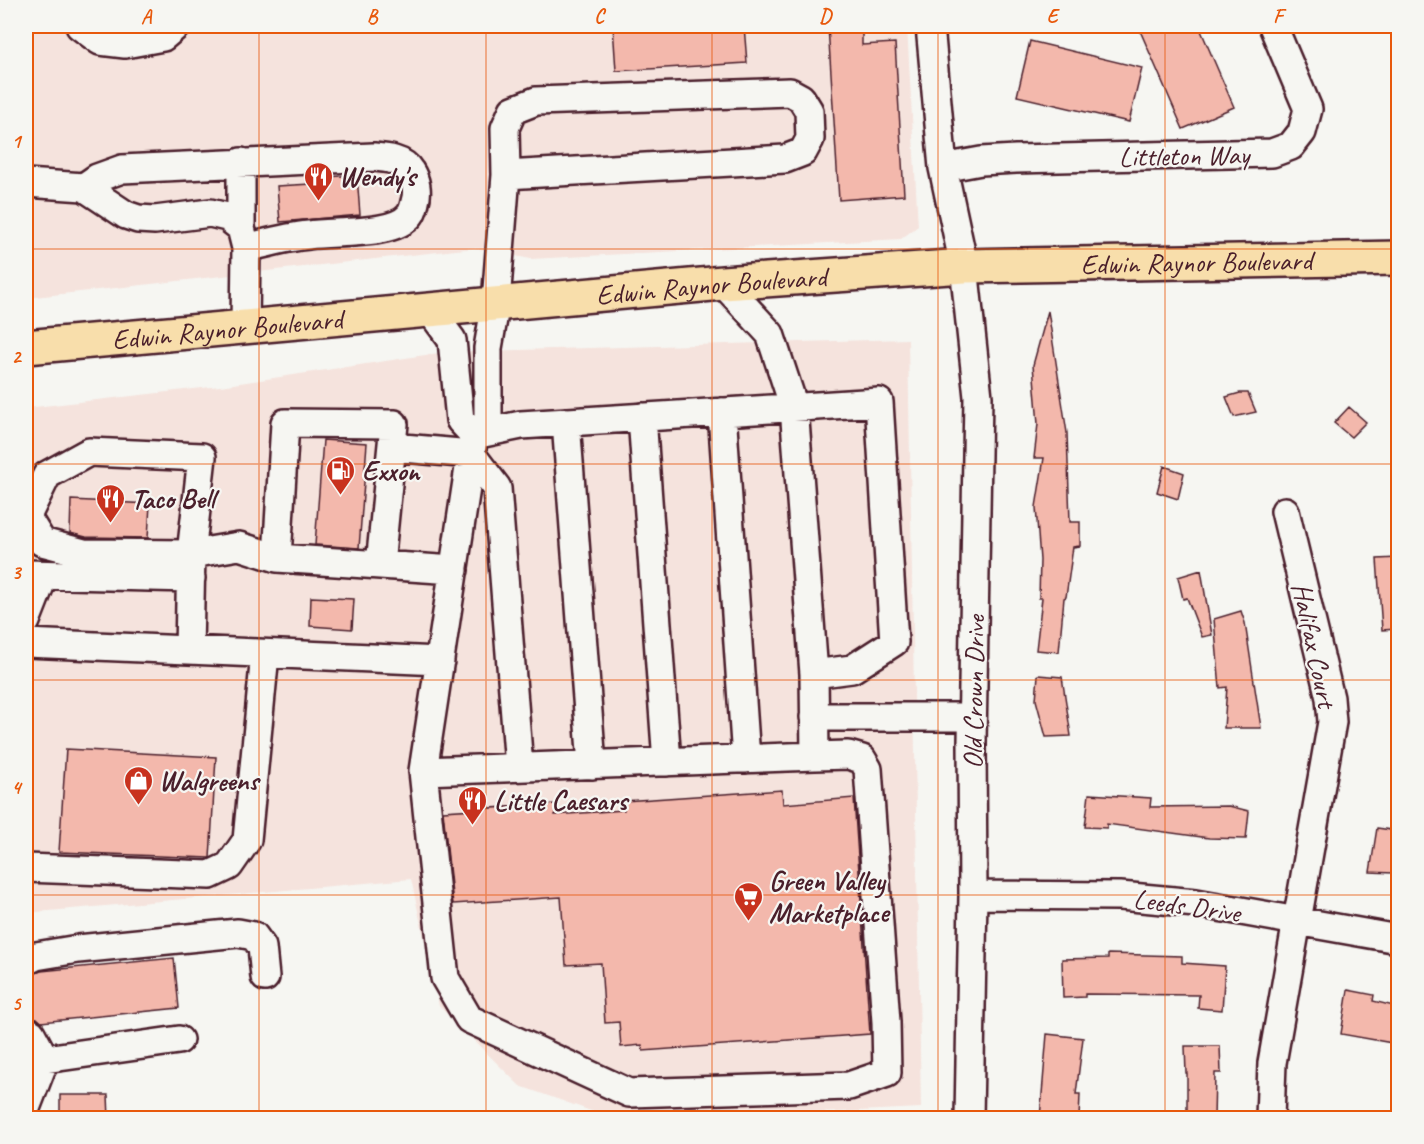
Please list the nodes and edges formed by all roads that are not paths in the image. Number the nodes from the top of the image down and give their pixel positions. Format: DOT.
graph roads {
  1 [pos="80,26"];
  2 [pos="177,26"];
  3 [pos="930,26"];
  4 [pos="1274,26"];
  5 [pos="241,162"];
  6 [pos="943,168"];
  7 [pos="506,175"];
  8 [pos="26,183"];
  9 [pos="84,188"];
  10 [pos="243,238"];
  11 [pos="1398,258"];
  12 [pos="964,266"];
  13 [pos="723,283"];
  14 [pos="496,302"];
  15 [pos="429,309"];
  16 [pos="245,326"];
  17 [pos="26,347"];
  18 [pos="794,407"];
  19 [pos="722,412"];
  20 [pos="642,417"];
  21 [pos="566,422"];
  22 [pos="472,444"];
  23 [pos="392,447"];
  24 [pos="1285,511"];
  25 [pos="26,517"];
  26 [pos="277,558"];
  27 [pos="380,564"];
  28 [pos="191,566"];
  29 [pos="454,570"];
  30 [pos="35,574"];
  31 [pos="26,621"];
  32 [pos="26,643"];
  33 [pos="189,650"];
  34 [pos="265,654"];
  35 [pos="440,662"];
  36 [pos="813,674"];
  37 [pos="814,717"];
  38 [pos="972,717"];
  39 [pos="815,756"];
  40 [pos="746,759"];
  41 [pos="666,762"];
  42 [pos="592,765"];
  43 [pos="519,767"];
  44 [pos="423,771"];
  45 [pos="26,868"];
  46 [pos="973,896"];
  47 [pos="1297,921"];
  48 [pos="1398,939"];
  49 [pos="26,961"];
  50 [pos="265,977"];
  51 [pos="26,1031"];
  52 [pos="179,1040"];
  53 [pos="45,1059"];
  54 [pos="26,1108"];
  55 [pos="969,1119"];
  56 [pos="1270,1119"];
  1 -- 2 [label="street"];
  3 -- 6 [label="street"];
  4 -- 6 [label="street, Littleton Way"];
  5 -- 9 [label="street"];
  5 -- 10 [label="street"];
  5 -- 10 [label="street"];
  6 -- 12 [label="street"];
  7 -- 7 [label="street"];
  7 -- 14 [label="street"];
  8 -- 9 [label="street"];
  9 -- 10 [label="street"];
  10 -- 16 [label="street"];
  11 -- 12 [label="main road, Edwin Raynor Boulevard"];
  12 -- 13 [label="main road, Edwin Raynor Boulevard"];
  12 -- 38 [label="street, Old Crown Drive"];
  13 -- 14 [label="main road, Edwin Raynor Boulevard"];
  13 -- 18 [label="street"];
  14 -- 15 [label="main road, Edwin Raynor Boulevard"];
  14 -- 22 [label="street"];
  15 -- 16 [label="main road, Edwin Raynor Boulevard"];
  15 -- 22 [label="street"];
  16 -- 17 [label="main road, Edwin Raynor Boulevard"];
  18 -- 19 [label="street"];
  18 -- 36 [label="street"];
  18 -- 36 [label="street"];
  19 -- 20 [label="street"];
  19 -- 40 [label="street"];
  20 -- 21 [label="street"];
  20 -- 41 [label="street"];
  21 -- 22 [label="street"];
  21 -- 42 [label="street"];
  22 -- 23 [label="street"];
  22 -- 29 [label="street"];
  22 -- 43 [label="street"];
  23 -- 26 [label="street"];
  23 -- 27 [label="street"];
  24 -- 47 [label="street, Halifax Court"];
  25 -- 28 [label="street"];
  25 -- 28 [label="street"];
  26 -- 27 [label="street"];
  26 -- 28 [label="street"];
  27 -- 29 [label="street"];
  28 -- 30 [label="street"];
  28 -- 33 [label="street"];
  29 -- 35 [label="street"];
  30 -- 31 [label="street"];
  32 -- 33 [label="street"];
  33 -- 34 [label="street"];
  34 -- 35 [label="street"];
  34 -- 45 [label="street"];
  35 -- 44 [label="street"];
  36 -- 37 [label="street"];
  37 -- 38 [label="street"];
  37 -- 39 [label="street"];
  38 -- 46 [label="street, Old Crown Drive"];
  39 -- 40 [label="street"];
  39 -- 44 [label="street"];
  40 -- 41 [label="street"];
  41 -- 42 [label="street"];
  42 -- 43 [label="street"];
  43 -- 44 [label="street"];
  46 -- 47 [label="street, Leeds Drive"];
  46 -- 55 [label="street, Old Crown Drive"];
  47 -- 48 [label="street, Leeds Drive"];
  47 -- 56 [label="street, Halifax Court"];
  49 -- 50 [label="street"];
  51 -- 53 [label="street"];
  52 -- 53 [label="street"];
  53 -- 54 [label="street"];
}
